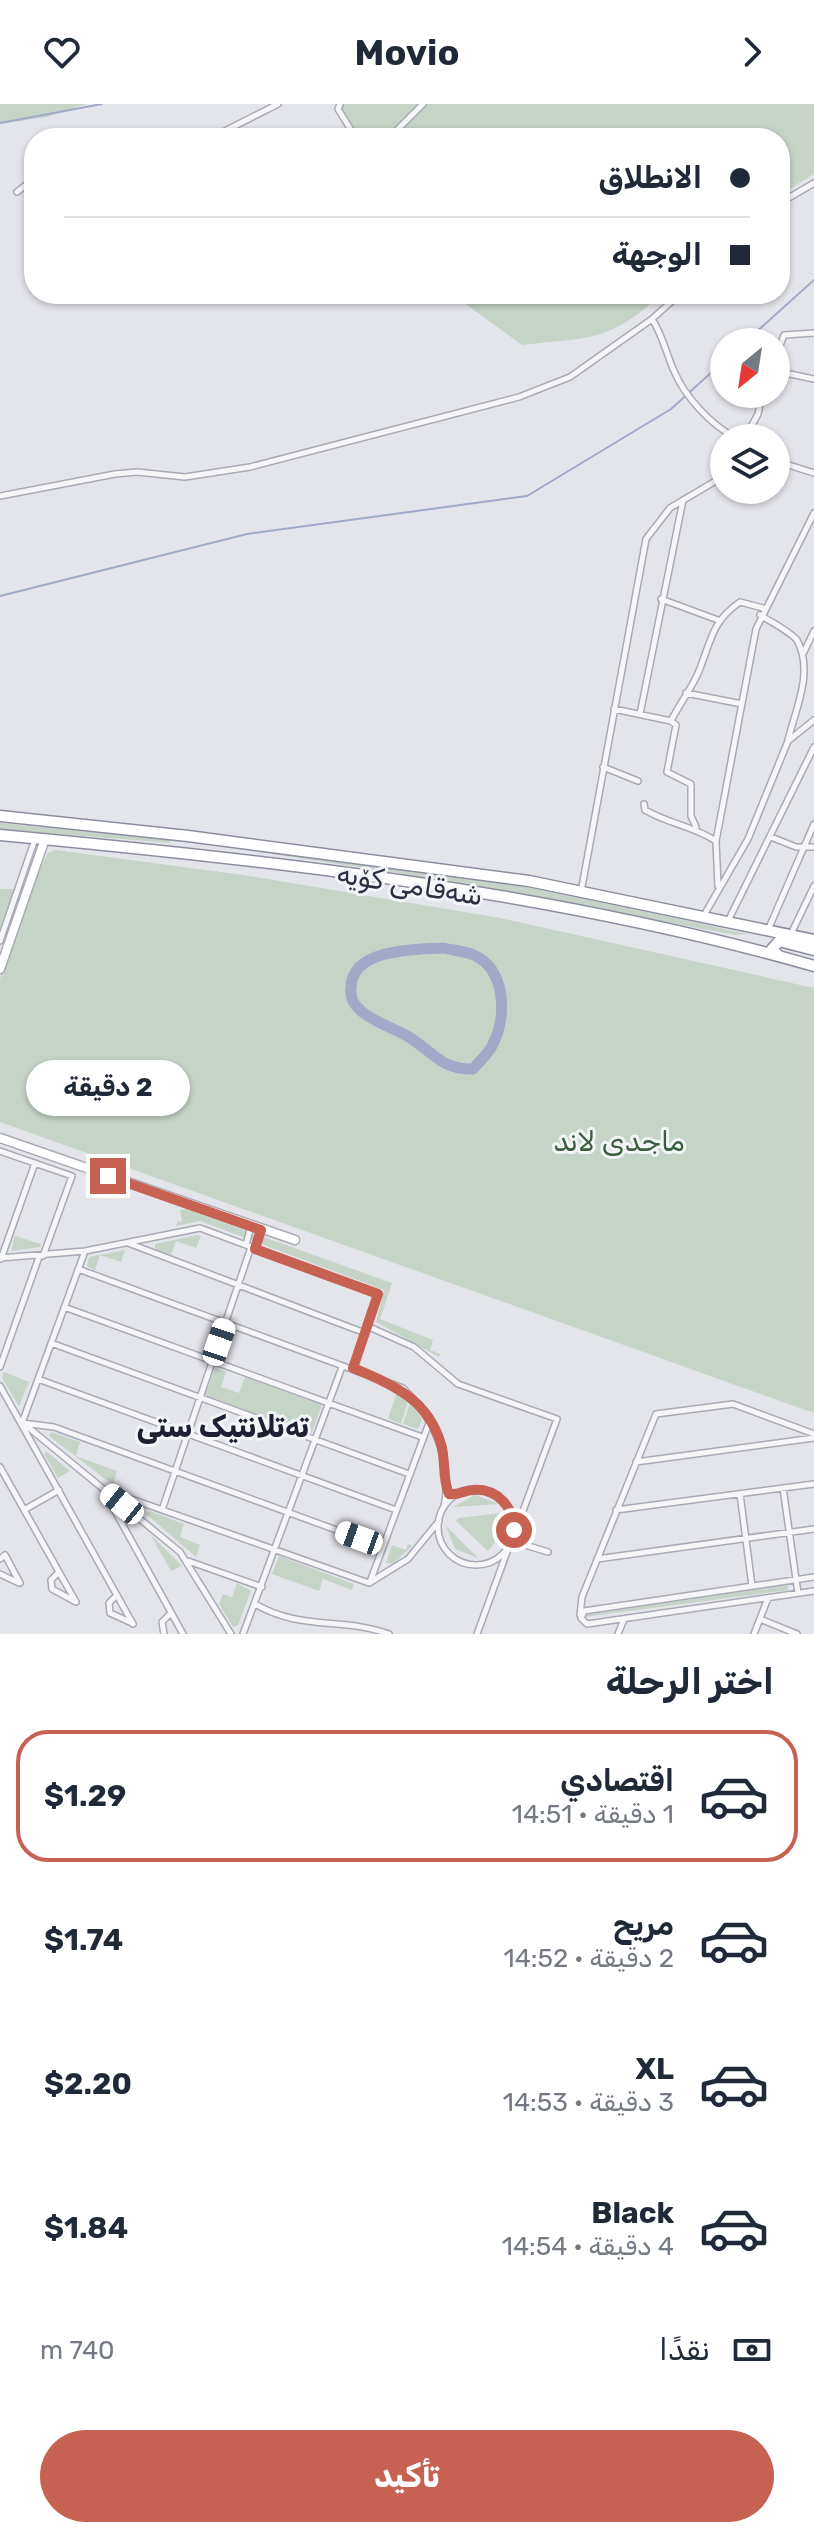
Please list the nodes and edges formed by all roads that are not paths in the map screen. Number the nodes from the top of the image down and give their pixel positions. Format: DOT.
graph roads {
  1 [pos="278,104"];
  2 [pos="340,104"];
  3 [pos="423,104"];
  4 [pos="231,128"];
  5 [pos="350,128"];
  6 [pos="399,128"];
  7 [pos="814,183"];
  8 [pos="24,187"];
  9 [pos="17,192"];
  10 [pos="790,197"];
  11 [pos="669,304"];
  12 [pos="652,319"];
  13 [pos="814,333"];
  14 [pos="790,335"];
  15 [pos="790,374"];
  16 [pos="814,379"];
  17 [pos="712,424"];
  18 [pos="790,465"];
  19 [pos="814,473"];
  20 [pos="710,484"];
  21 [pos="0,496"];
  22 [pos="683,498"];
  23 [pos="814,513"];
  24 [pos="661,599"];
  25 [pos="764,608"];
  26 [pos="760,615"];
  27 [pos="718,620"];
  28 [pos="814,631"];
  29 [pos="803,652"];
  30 [pos="685,693"];
  31 [pos="742,704"];
  32 [pos="614,709"];
  33 [pos="640,714"];
  34 [pos="814,720"];
  35 [pos="671,721"];
  36 [pos="788,741"];
  37 [pos="814,747"];
  38 [pos="603,767"];
  39 [pos="638,781"];
  40 [pos="644,804"];
  41 [pos="0,816"];
  42 [pos="814,824"];
  43 [pos="696,827"];
  44 [pos="0,835"];
  45 [pos="188,836"];
  46 [pos="771,837"];
  47 [pos="40,839"];
  48 [pos="716,841"];
  49 [pos="805,846"];
  50 [pos="814,847"];
  51 [pos="185,854"];
  52 [pos="718,886"];
  53 [pos="814,886"];
  54 [pos="581,892"];
  55 [pos="703,917"];
  56 [pos="728,922"];
  57 [pos="744,925"];
  58 [pos="768,930"];
  59 [pos="791,934"];
  60 [pos="814,940"];
  61 [pos="0,941"];
  62 [pos="742,946"];
  63 [pos="814,950"];
  64 [pos="782,957"];
  65 [pos="814,966"];
  66 [pos="0,969"];
  67 [pos="0,1138"];
  68 [pos="0,1151"];
  69 [pos="35,1163"];
  70 [pos="251,1226"];
  71 [pos="261,1230"];
  72 [pos="295,1240"];
  73 [pos="127,1243"];
  74 [pos="251,1247"];
  75 [pos="85,1251"];
  76 [pos="41,1257"];
  77 [pos="0,1258"];
  78 [pos="78,1269"];
  79 [pos="238,1285"];
  80 [pos="64,1307"];
  81 [pos="225,1324"];
  82 [pos="366,1330"];
  83 [pos="51,1343"];
  84 [pos="212,1361"];
  85 [pos="0,1367"];
  86 [pos="342,1367"];
  87 [pos="353,1368"];
  88 [pos="38,1379"];
  89 [pos="0,1386"];
  90 [pos="200,1397"];
  91 [pos="329,1404"];
  92 [pos="22,1423"];
  93 [pos="430,1423"];
  94 [pos="188,1434"];
  95 [pos="814,1436"];
  96 [pos="422,1437"];
  97 [pos="316,1439"];
  98 [pos="635,1462"];
  99 [pos="0,1467"];
  100 [pos="175,1471"];
  101 [pos="409,1474"];
  102 [pos="303,1476"];
  103 [pos="3,1478"];
  104 [pos="814,1484"];
  105 [pos="783,1488"];
  106 [pos="103,1489"];
  107 [pos="446,1489"];
  108 [pos="59,1490"];
  109 [pos="740,1494"];
  110 [pos="456,1495"];
  111 [pos="444,1507"];
  112 [pos="24,1510"];
  113 [pos="162,1510"];
  114 [pos="396,1510"];
  115 [pos="616,1510"];
  116 [pos="290,1513"];
  117 [pos="439,1521"];
  118 [pos="814,1529"];
  119 [pos="789,1533"];
  120 [pos="428,1538"];
  121 [pos="440,1539"];
  122 [pos="746,1539"];
  123 [pos="512,1541"];
  124 [pos="0,1547"];
  125 [pos="383,1547"];
  126 [pos="277,1550"];
  127 [pos="548,1552"];
  128 [pos="2,1557"];
  129 [pos="597,1559"];
  130 [pos="188,1561"];
  131 [pos="59,1572"];
  132 [pos="0,1574"];
  133 [pos="814,1577"];
  134 [pos="796,1580"];
  135 [pos="369,1583"];
  136 [pos="752,1586"];
  137 [pos="262,1587"];
  138 [pos="814,1591"];
  139 [pos="798,1593"];
  140 [pos="117,1595"];
  141 [pos="769,1598"];
  142 [pos="255,1604"];
  143 [pos="171,1613"];
  144 [pos="580,1616"];
  145 [pos="624,1619"];
  146 [pos="760,1619"];
  147 [pos="164,1634"];
  148 [pos="183,1634"];
  149 [pos="231,1634"];
  150 [pos="243,1634"];
  151 [pos="389,1634"];
  152 [pos="477,1634"];
  153 [pos="618,1634"];
  154 [pos="754,1634"];
  155 [pos="797,1634"];
  1 -- 4 [label="street"];
  2 -- 5 [label="street"];
  3 -- 6 [label="street"];
  7 -- 10 [label="street"];
  8 -- 9 [label="street"];
  11 -- 12 [label="street"];
  12 -- 17 [label="street"];
  12 -- 21 [label="street"];
  13 -- 14 [label="street"];
  15 -- 16 [label="street"];
  18 -- 19 [label="street"];
  20 -- 22 [label="street"];
  22 -- 24 [label="street"];
  22 -- 32 [label="street"];
  23 -- 25 [label="street"];
  24 -- 27 [label="street"];
  24 -- 33 [label="street"];
  25 -- 26 [label="street"];
  25 -- 27 [label="street"];
  26 -- 29 [label="street"];
  26 -- 31 [label="street"];
  27 -- 30 [label="street"];
  28 -- 29 [label="street"];
  29 -- 36 [label="street"];
  30 -- 31 [label="street"];
  30 -- 35 [label="street"];
  31 -- 48 [label="street"];
  32 -- 33 [label="street"];
  32 -- 38 [label="street"];
  33 -- 35 [label="street"];
  34 -- 36 [label="street"];
  35 -- 43 [label="street"];
  36 -- 52 [label="street"];
  37 -- 46 [label="street"];
  38 -- 39 [label="street"];
  38 -- 54 [label="street"];
  40 -- 43 [label="street"];
  41 -- 45 [label="highway, شەقامی کۆیە"];
  42 -- 49 [label="street"];
  43 -- 48 [label="street"];
  44 -- 47 [label="highway, شەقامی کۆیە"];
  45 -- 51 [label="highway"];
  45 -- 54 [label="highway, شەقامی کۆیە"];
  46 -- 49 [label="street"];
  46 -- 56 [label="street"];
  47 -- 51 [label="highway, شەقامی کۆیە"];
  47 -- 61 [label="street"];
  47 -- 66 [label="street"];
  48 -- 52 [label="street"];
  49 -- 50 [label="street"];
  49 -- 58 [label="street"];
  51 -- 62 [label="highway, شەقامی کۆیە"];
  52 -- 55 [label="street"];
  53 -- 59 [label="street"];
  54 -- 55 [label="highway, شەقامی کۆیە"];
  55 -- 56 [label="highway, شەقامی کۆیە"];
  56 -- 57 [label="highway, شەقامی کۆیە"];
  57 -- 58 [label="highway, شەقامی کۆیە"];
  57 -- 62 [label="highway"];
  58 -- 59 [label="highway, شەقامی کۆیە"];
  59 -- 60 [label="highway, شەقامی کۆیە"];
  62 -- 64 [label="highway, شەقامی کۆیە"];
  63 -- 64 [label="highway"];
  64 -- 65 [label="highway, شەقامی کۆیە"];
  67 -- 70 [label="street"];
  68 -- 69 [label="street"];
  69 -- 76 [label="street"];
  69 -- 77 [label="street"];
  70 -- 71 [label="street"];
  70 -- 74 [label="street"];
  71 -- 72 [label="street"];
  71 -- 74 [label="street"];
  73 -- 74 [label="street"];
  73 -- 75 [label="street"];
  73 -- 79 [label="street"];
  74 -- 79 [label="street"];
  74 -- 82 [label="street"];
  75 -- 76 [label="street"];
  75 -- 78 [label="street"];
  76 -- 77 [label="street"];
  76 -- 85 [label="street"];
  78 -- 80 [label="street"];
  78 -- 81 [label="street"];
  79 -- 81 [label="street"];
  79 -- 82 [label="street"];
  80 -- 83 [label="street"];
  80 -- 84 [label="street"];
  81 -- 84 [label="street"];
  81 -- 86 [label="street"];
  82 -- 87 [label="street"];
  82 -- 123 [label="street"];
  83 -- 88 [label="street"];
  83 -- 90 [label="street"];
  84 -- 90 [label="street"];
  84 -- 91 [label="street"];
  86 -- 87 [label="street"];
  86 -- 91 [label="street"];
  87 -- 93 [label="street"];
  88 -- 92 [label="street"];
  88 -- 94 [label="street"];
  89 -- 92 [label="street"];
  90 -- 94 [label="street"];
  90 -- 97 [label="street"];
  91 -- 96 [label="street"];
  91 -- 97 [label="street"];
  92 -- 100 [label="street"];
  92 -- 106 [label="street"];
  92 -- 108 [label="street"];
  93 -- 96 [label="street"];
  93 -- 107 [label="street"];
  94 -- 100 [label="street"];
  94 -- 102 [label="street"];
  95 -- 98 [label="street"];
  95 -- 98 [label="street"];
  96 -- 101 [label="street"];
  97 -- 101 [label="street"];
  97 -- 102 [label="street"];
  98 -- 115 [label="street"];
  99 -- 103 [label="street"];
  100 -- 113 [label="street"];
  100 -- 116 [label="street"];
  101 -- 114 [label="street"];
  102 -- 114 [label="street"];
  102 -- 116 [label="street"];
  103 -- 112 [label="street"];
  104 -- 105 [label="street"];
  105 -- 109 [label="street"];
  105 -- 119 [label="street"];
  106 -- 113 [label="street"];
  106 -- 130 [label="street"];
  106 -- 143 [label="street"];
  107 -- 110 [label="street"];
  107 -- 111 [label="street"];
  108 -- 112 [label="street"];
  108 -- 140 [label="street"];
  109 -- 115 [label="street"];
  109 -- 122 [label="street"];
  110 -- 111 [label="street"];
  110 -- 123 [label="street"];
  111 -- 117 [label="street"];
  112 -- 131 [label="street"];
  113 -- 126 [label="street"];
  114 -- 125 [label="street"];
  115 -- 129 [label="street"];
  116 -- 125 [label="street"];
  116 -- 126 [label="street"];
  117 -- 120 [label="street"];
  117 -- 121 [label="street"];
  118 -- 119 [label="street"];
  119 -- 122 [label="street"];
  119 -- 134 [label="street"];
  120 -- 121 [label="street"];
  120 -- 135 [label="street"];
  121 -- 123 [label="street"];
  122 -- 129 [label="street"];
  122 -- 136 [label="street"];
  123 -- 127 [label="street"];
  123 -- 152 [label="street"];
  124 -- 128 [label="street"];
  125 -- 135 [label="street"];
  126 -- 135 [label="street"];
  126 -- 137 [label="street"];
  128 -- 132 [label="street"];
  129 -- 144 [label="street"];
  130 -- 137 [label="street"];
  130 -- 149 [label="street"];
  131 -- 131 [label="street"];
  133 -- 134 [label="street"];
  134 -- 136 [label="street"];
  134 -- 139 [label="street"];
  136 -- 144 [label="street"];
  137 -- 142 [label="street"];
  138 -- 139 [label="street"];
  139 -- 141 [label="street"];
  140 -- 140 [label="street"];
  141 -- 145 [label="street"];
  141 -- 146 [label="street"];
  142 -- 150 [label="street"];
  142 -- 151 [label="street"];
  143 -- 147 [label="street"];
  143 -- 148 [label="street"];
  144 -- 145 [label="street"];
  145 -- 153 [label="street"];
  146 -- 154 [label="street"];
  146 -- 155 [label="street"];
}
